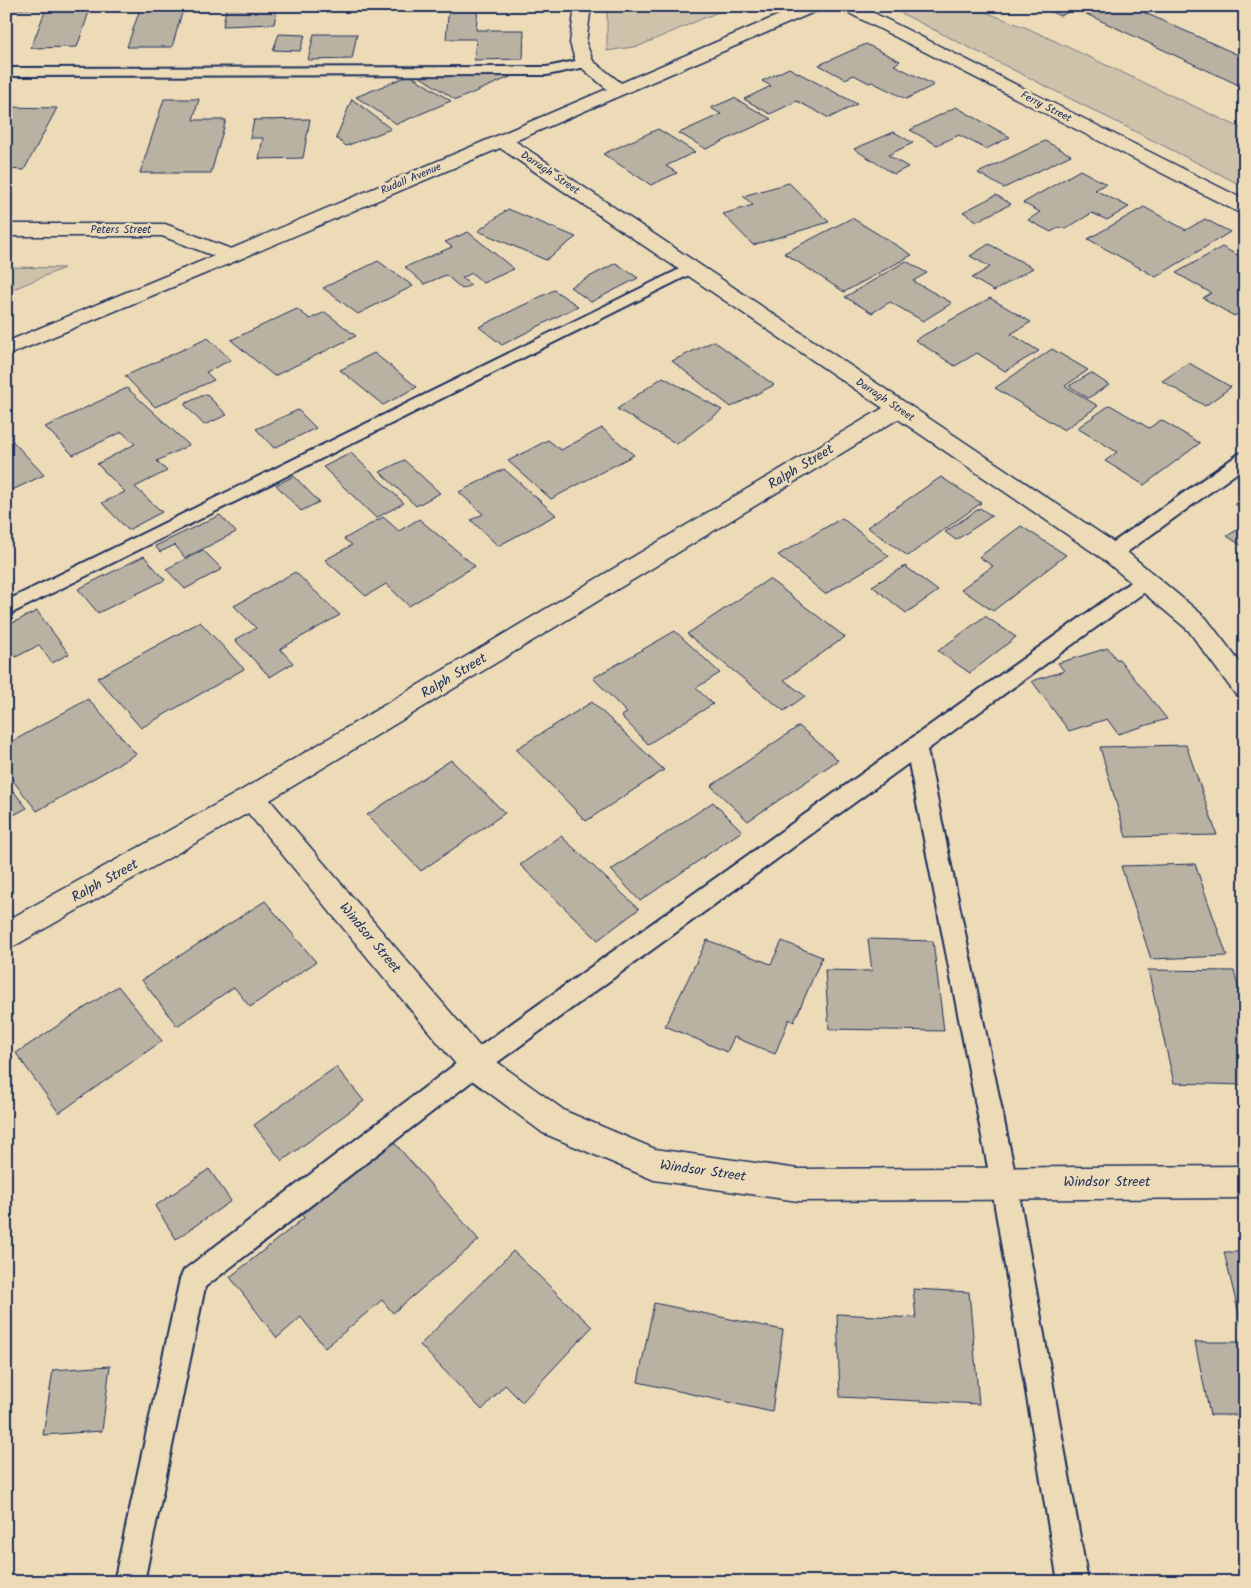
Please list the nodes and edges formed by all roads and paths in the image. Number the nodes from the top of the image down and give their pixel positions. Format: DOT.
graph roads {
  1 [pos="583,6"];
  2 [pos="815,6"];
  3 [pos="847,6"];
  4 [pos="585,63"];
  5 [pos="6,72"];
  6 [pos="620,90"];
  7 [pos="501,140"];
  8 [pos="1245,208"];
  9 [pos="6,230"];
  10 [pos="231,256"];
  11 [pos="692,268"];
  12 [pos="6,350"];
  13 [pos="898,408"];
  14 [pos="1245,458"];
  15 [pos="1112,552"];
  16 [pos="1146,581"];
  17 [pos="6,609"];
  18 [pos="1245,688"];
  19 [pos="916,746"];
  20 [pos="252,798"];
  21 [pos="6,936"];
  22 [pos="475,1064"];
  23 [pos="1245,1182"];
  24 [pos="1004,1183"];
  25 [pos="129,1582"];
  26 [pos="1073,1582"];
  1 -- 4 [label="street"];
  2 -- 6 [label="street, Rudall Avenue"];
  3 -- 8 [label="street, Ferry Street"];
  4 -- 5 [label="lane"];
  4 -- 6 [label="street"];
  6 -- 7 [label="street, Rudall Avenue"];
  7 -- 10 [label="street, Rudall Avenue"];
  7 -- 11 [label="street, Darragh Street"];
  9 -- 10 [label="street, Peters Street"];
  10 -- 12 [label="street, Rudall Avenue"];
  11 -- 13 [label="street, Darragh Street"];
  11 -- 17 [label="lane"];
  13 -- 15 [label="street, Darragh Street"];
  13 -- 20 [label="street, Ralph Street"];
  14 -- 15 [label="lane"];
  15 -- 16 [label="street, Darragh Street"];
  16 -- 18 [label="street, Darragh Street"];
  16 -- 19 [label="lane"];
  19 -- 22 [label="lane"];
  19 -- 24 [label="lane"];
  20 -- 21 [label="street, Ralph Street"];
  20 -- 22 [label="street, Windsor Street"];
  22 -- 24 [label="street, Windsor Street"];
  22 -- 25 [label="lane"];
  23 -- 24 [label="street, Windsor Street"];
  24 -- 26 [label="lane"];
}
